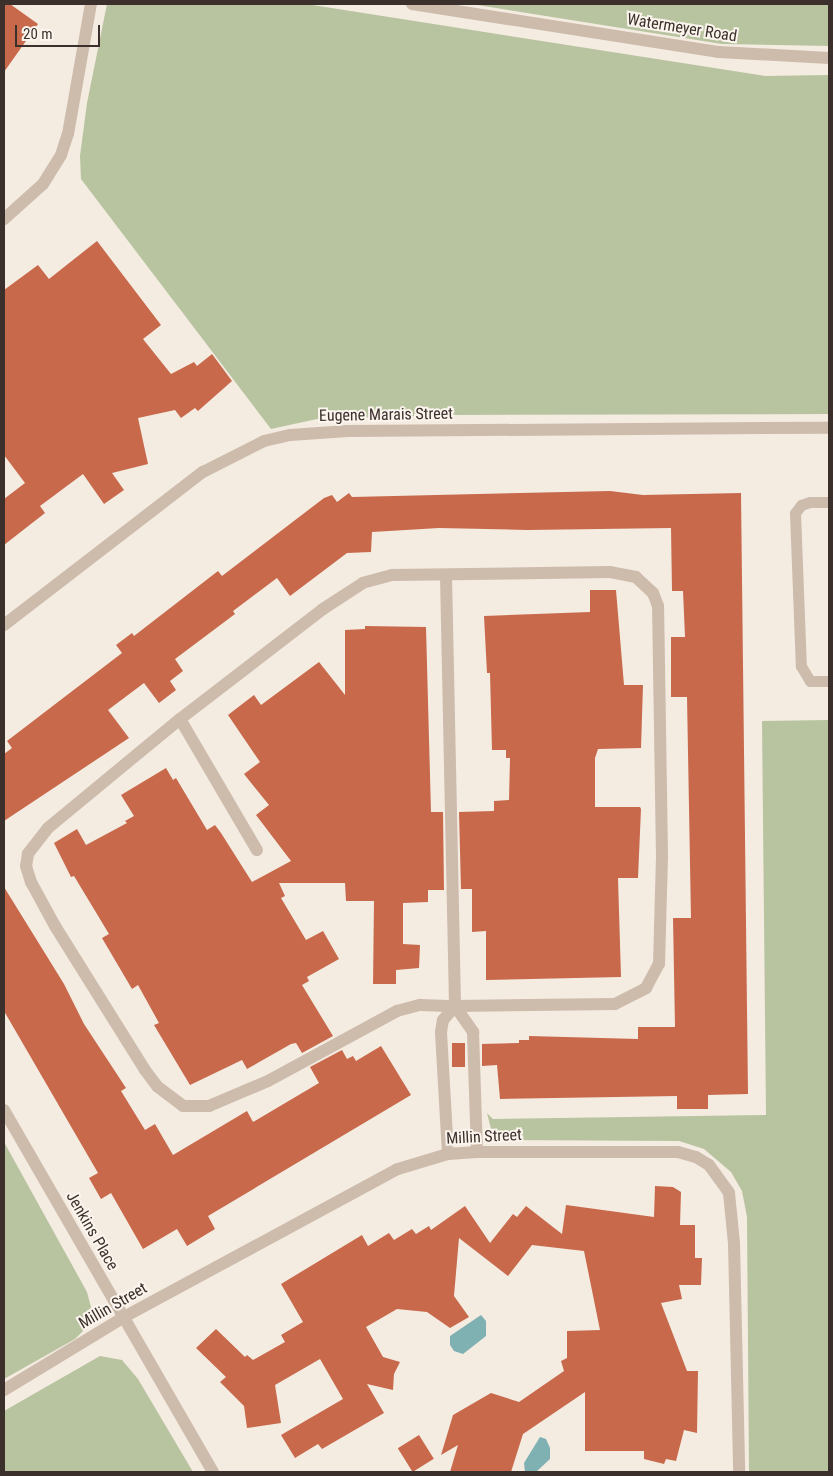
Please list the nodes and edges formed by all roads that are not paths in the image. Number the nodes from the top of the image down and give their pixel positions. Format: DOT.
graph roads {
  1 [pos="91,4"];
  2 [pos="412,4"];
  3 [pos="829,58"];
  4 [pos="4,219"];
  5 [pos="829,428"];
  6 [pos="829,502"];
  7 [pos="446,575"];
  8 [pos="4,625"];
  9 [pos="829,681"];
  10 [pos="180,719"];
  11 [pos="257,850"];
  12 [pos="455,1006"];
  13 [pos="4,1110"];
  14 [pos="477,1152"];
  15 [pos="448,1154"];
  16 [pos="124,1317"];
  17 [pos="4,1390"];
  18 [pos="213,1472"];
  19 [pos="739,1472"];
  1 -- 4 [label="street"];
  2 -- 3 [label="street, Watermeyer Road"];
  5 -- 8 [label="street, Eugene Marais Street"];
  6 -- 9 [label="lane"];
  7 -- 10 [label="street"];
  7 -- 12 [label="street"];
  7 -- 12 [label="street"];
  10 -- 11 [label="street"];
  10 -- 12 [label="street"];
  12 -- 14 [label="street"];
  12 -- 15 [label="street"];
  13 -- 16 [label="street, Jenkins Place"];
  14 -- 15 [label="street, Millin Street"];
  14 -- 19 [label="street, Millin Street"];
  15 -- 16 [label="street, Millin Street"];
  16 -- 17 [label="street, Millin Street"];
  16 -- 18 [label="street, Jenkins Place"];
}
